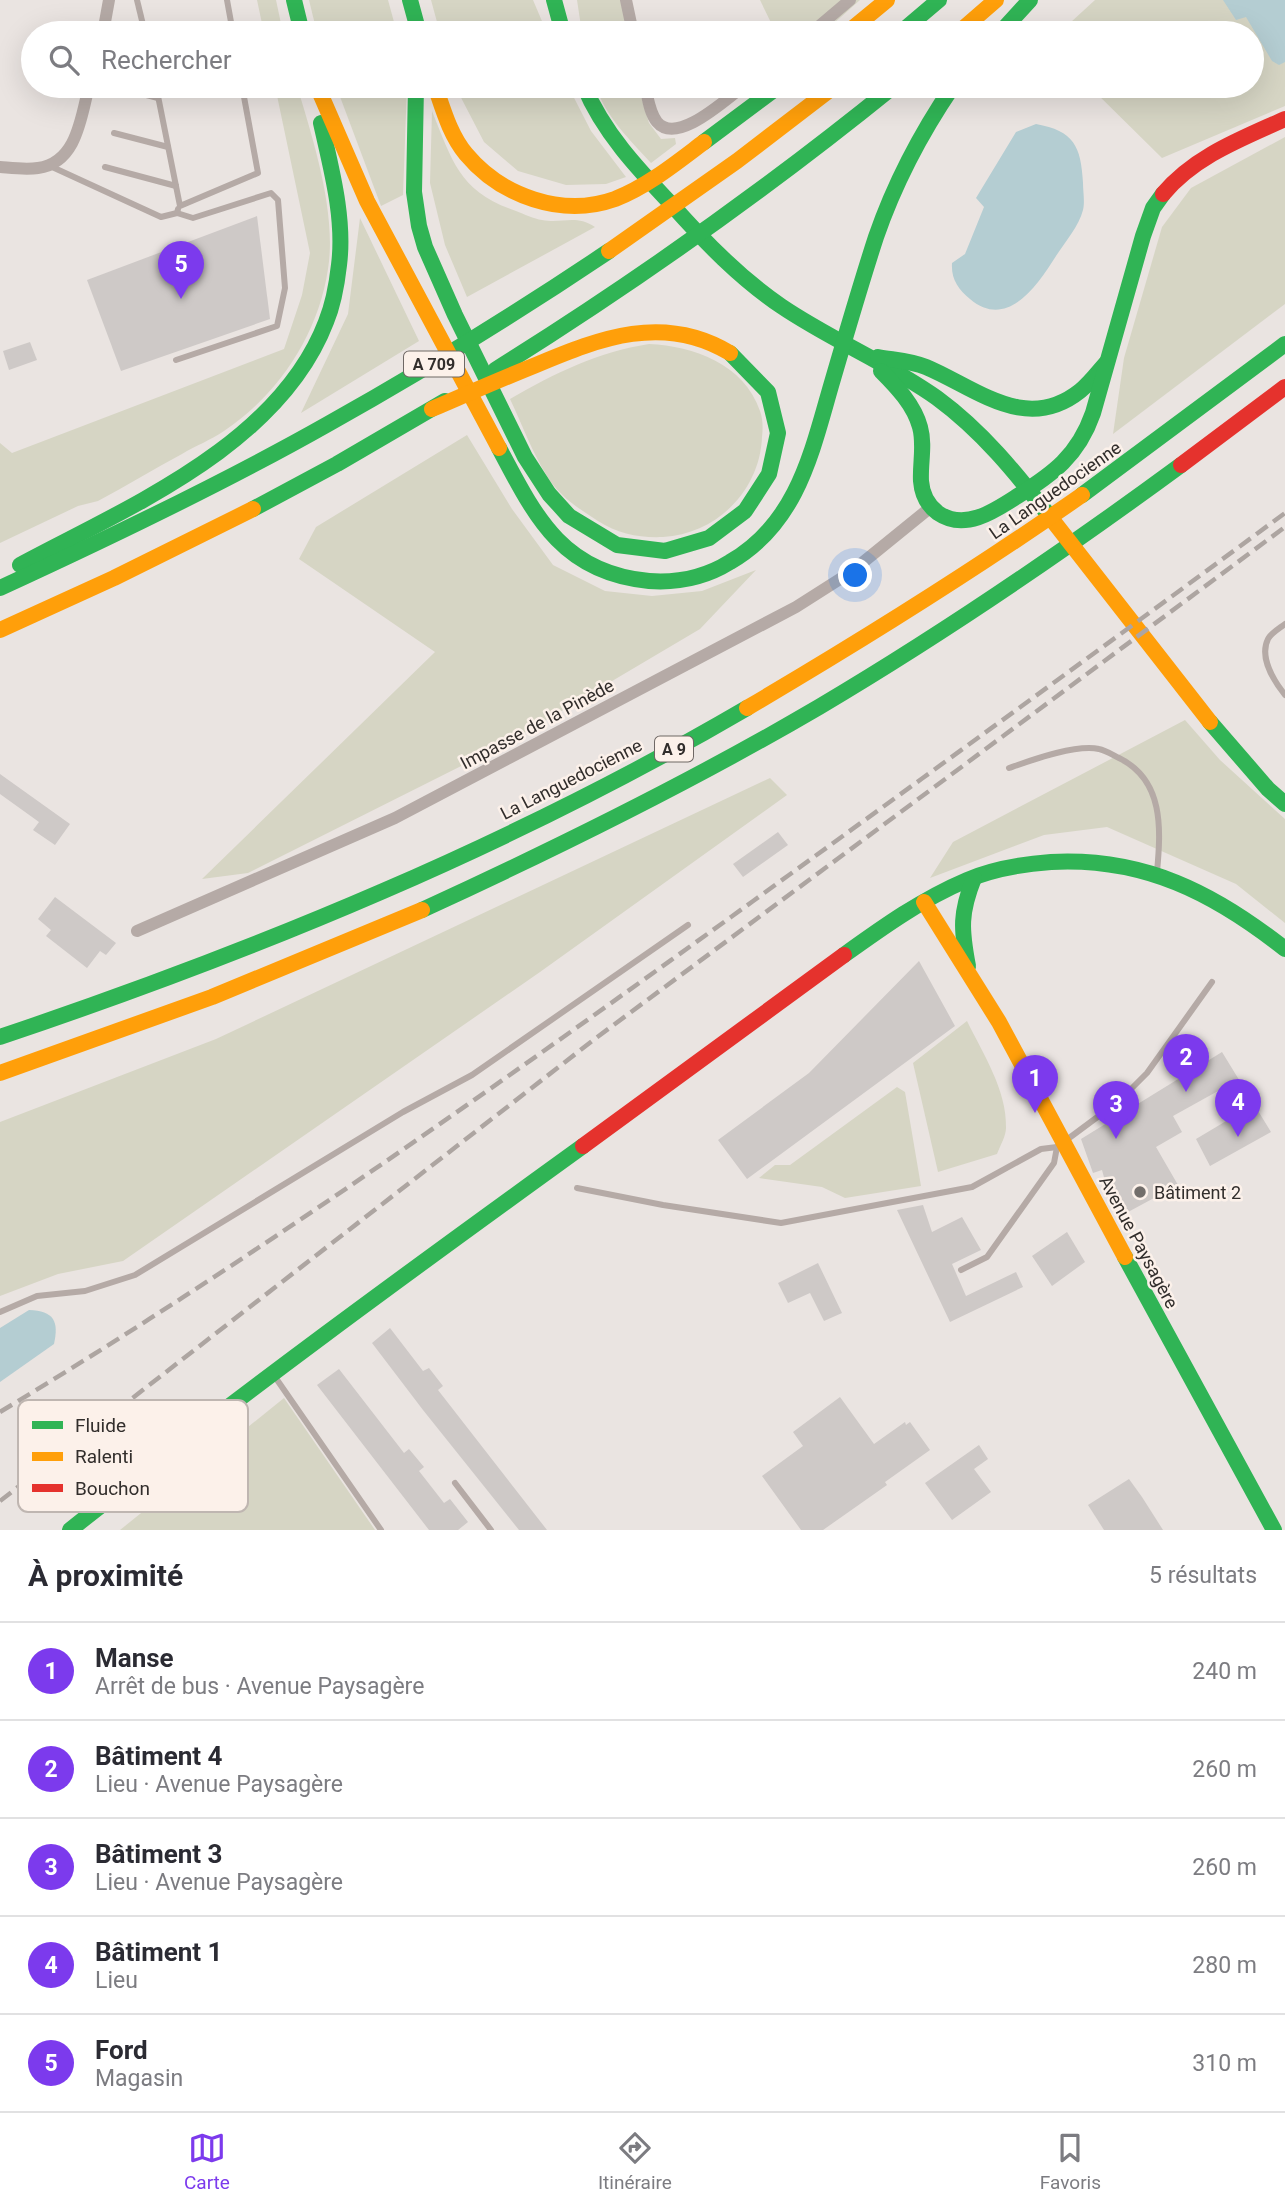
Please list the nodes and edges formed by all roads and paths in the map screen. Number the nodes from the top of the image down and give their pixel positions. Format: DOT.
graph roads {
  1 [pos="109,0"];
  2 [pos="137,0"];
  3 [pos="227,0"];
  4 [pos="294,0"];
  5 [pos="409,0"];
  6 [pos="554,0"];
  7 [pos="565,0"];
  8 [pos="626,0"];
  9 [pos="850,0"];
  10 [pos="887,0"];
  11 [pos="939,0"];
  12 [pos="996,0"];
  13 [pos="1030,0"];
  14 [pos="105,21"];
  15 [pos="142,21"];
  16 [pos="231,21"];
  17 [pos="299,21"];
  18 [pos="411,21"];
  19 [pos="415,21"];
  20 [pos="560,21"];
  21 [pos="568,21"];
  22 [pos="630,21"];
  23 [pos="825,21"];
  24 [pos="862,21"];
  25 [pos="914,21"];
  26 [pos="972,21"];
  27 [pos="1011,21"];
  28 [pos="86,98"];
  29 [pos="158,98"];
  30 [pos="244,98"];
  31 [pos="317,98"];
  32 [pos="320,98"];
  33 [pos="416,98"];
  34 [pos="439,98"];
  35 [pos="591,98"];
  36 [pos="648,98"];
  37 [pos="727,98"];
  38 [pos="763,98"];
  39 [pos="819,98"];
  40 [pos="879,98"];
  41 [pos="945,98"];
  42 [pos="1285,119"];
  43 [pos="114,133"];
  44 [pos="168,147"];
  45 [pos="50,166"];
  46 [pos="0,167"];
  47 [pos="105,167"];
  48 [pos="176,186"];
  49 [pos="178,209"];
  50 [pos="1285,344"];
  51 [pos="866,355"];
  52 [pos="176,360"];
  53 [pos="1106,363"];
  54 [pos="489,385"];
  55 [pos="489,385"];
  56 [pos="489,385"];
  57 [pos="489,385"];
  58 [pos="1285,387"];
  59 [pos="432,409"];
  60 [pos="931,508"];
  61 [pos="0,576"];
  62 [pos="0,588"];
  63 [pos="1285,624"];
  64 [pos="0,629"];
  65 [pos="1285,695"];
  66 [pos="1009,768"];
  67 [pos="1285,804"];
  68 [pos="1157,874"];
  69 [pos="974,878"];
  70 [pos="925,902"];
  71 [pos="688,925"];
  72 [pos="137,931"];
  73 [pos="1285,949"];
  74 [pos="969,973"];
  75 [pos="1212,982"];
  76 [pos="0,1037"];
  77 [pos="0,1073"];
  78 [pos="1061,1144"];
  79 [pos="577,1188"];
  80 [pos="961,1270"];
  81 [pos="0,1312"];
  82 [pos="272,1373"];
  83 [pos="237,1400"];
  84 [pos="456,1483"];
  85 [pos="93,1512"];
  86 [pos="70,1530"];
  87 [pos="381,1530"];
  88 [pos="491,1530"];
  89 [pos="1274,1530"];
  1 -- 14 [label="street"];
  2 -- 15 [label="lane"];
  3 -- 16 [label="lane"];
  4 -- 17 [label="main road"];
  5 -- 18 [label="main road"];
  5 -- 19 [label="main road"];
  6 -- 20 [label="main road"];
  7 -- 21 [label="main road"];
  8 -- 22 [label="street"];
  9 -- 23 [label="street"];
  10 -- 24 [label="main road"];
  11 -- 25 [label="main road"];
  12 -- 26 [label="main road"];
  13 -- 27 [label="main road"];
  28 -- 45 [label="street"];
  29 -- 44 [label="lane"];
  30 -- 49 [label="lane"];
  31 -- 61 [label="main road"];
  32 -- 41 [label="main road"];
  33 -- 54 [label="main road"];
  34 -- 38 [label="main road"];
  35 -- 51 [label="main road"];
  36 -- 37 [label="street"];
  39 -- 62 [label="main road, A 709"];
  40 -- 59 [label="main road, A 709"];
  42 -- 53 [label="main road"];
  43 -- 44 [label="lane"];
  44 -- 48 [label="lane"];
  45 -- 46 [label="street"];
  45 -- 49 [label="lane"];
  47 -- 48 [label="lane"];
  48 -- 49 [label="lane"];
  49 -- 52 [label="lane"];
  50 -- 76 [label="main road, La Languedocienne / A 9"];
  51 -- 53 [label="main road"];
  51 -- 60 [label="main road"];
  51 -- 67 [label="main road"];
  53 -- 60 [label="main road"];
  55 -- 56 [label="main road"];
  57 -- 59 [label="main road"];
  58 -- 77 [label="main road, A 9"];
  59 -- 64 [label="main road, A 709"];
  60 -- 72 [label="street, Impasse de la Pinède"];
  63 -- 65 [label="lane"];
  66 -- 68 [label="lane"];
  68 -- 69 [label="main road"];
  68 -- 73 [label="main road"];
  69 -- 70 [label="main road"];
  69 -- 74 [label="main road, Avenue Paysagère"];
  70 -- 74 [label="main road, Avenue Paysagère"];
  70 -- 82 [label="main road"];
  71 -- 81 [label="lane"];
  74 -- 78 [label="main road, Avenue Paysagère"];
  75 -- 78 [label="lane"];
  78 -- 79 [label="lane"];
  78 -- 80 [label="lane"];
  78 -- 89 [label="main road, Avenue Paysagère"];
  82 -- 83 [label="main road"];
  82 -- 87 [label="lane"];
  84 -- 88 [label="lane"];
  85 -- 86 [label="main road"];
}
